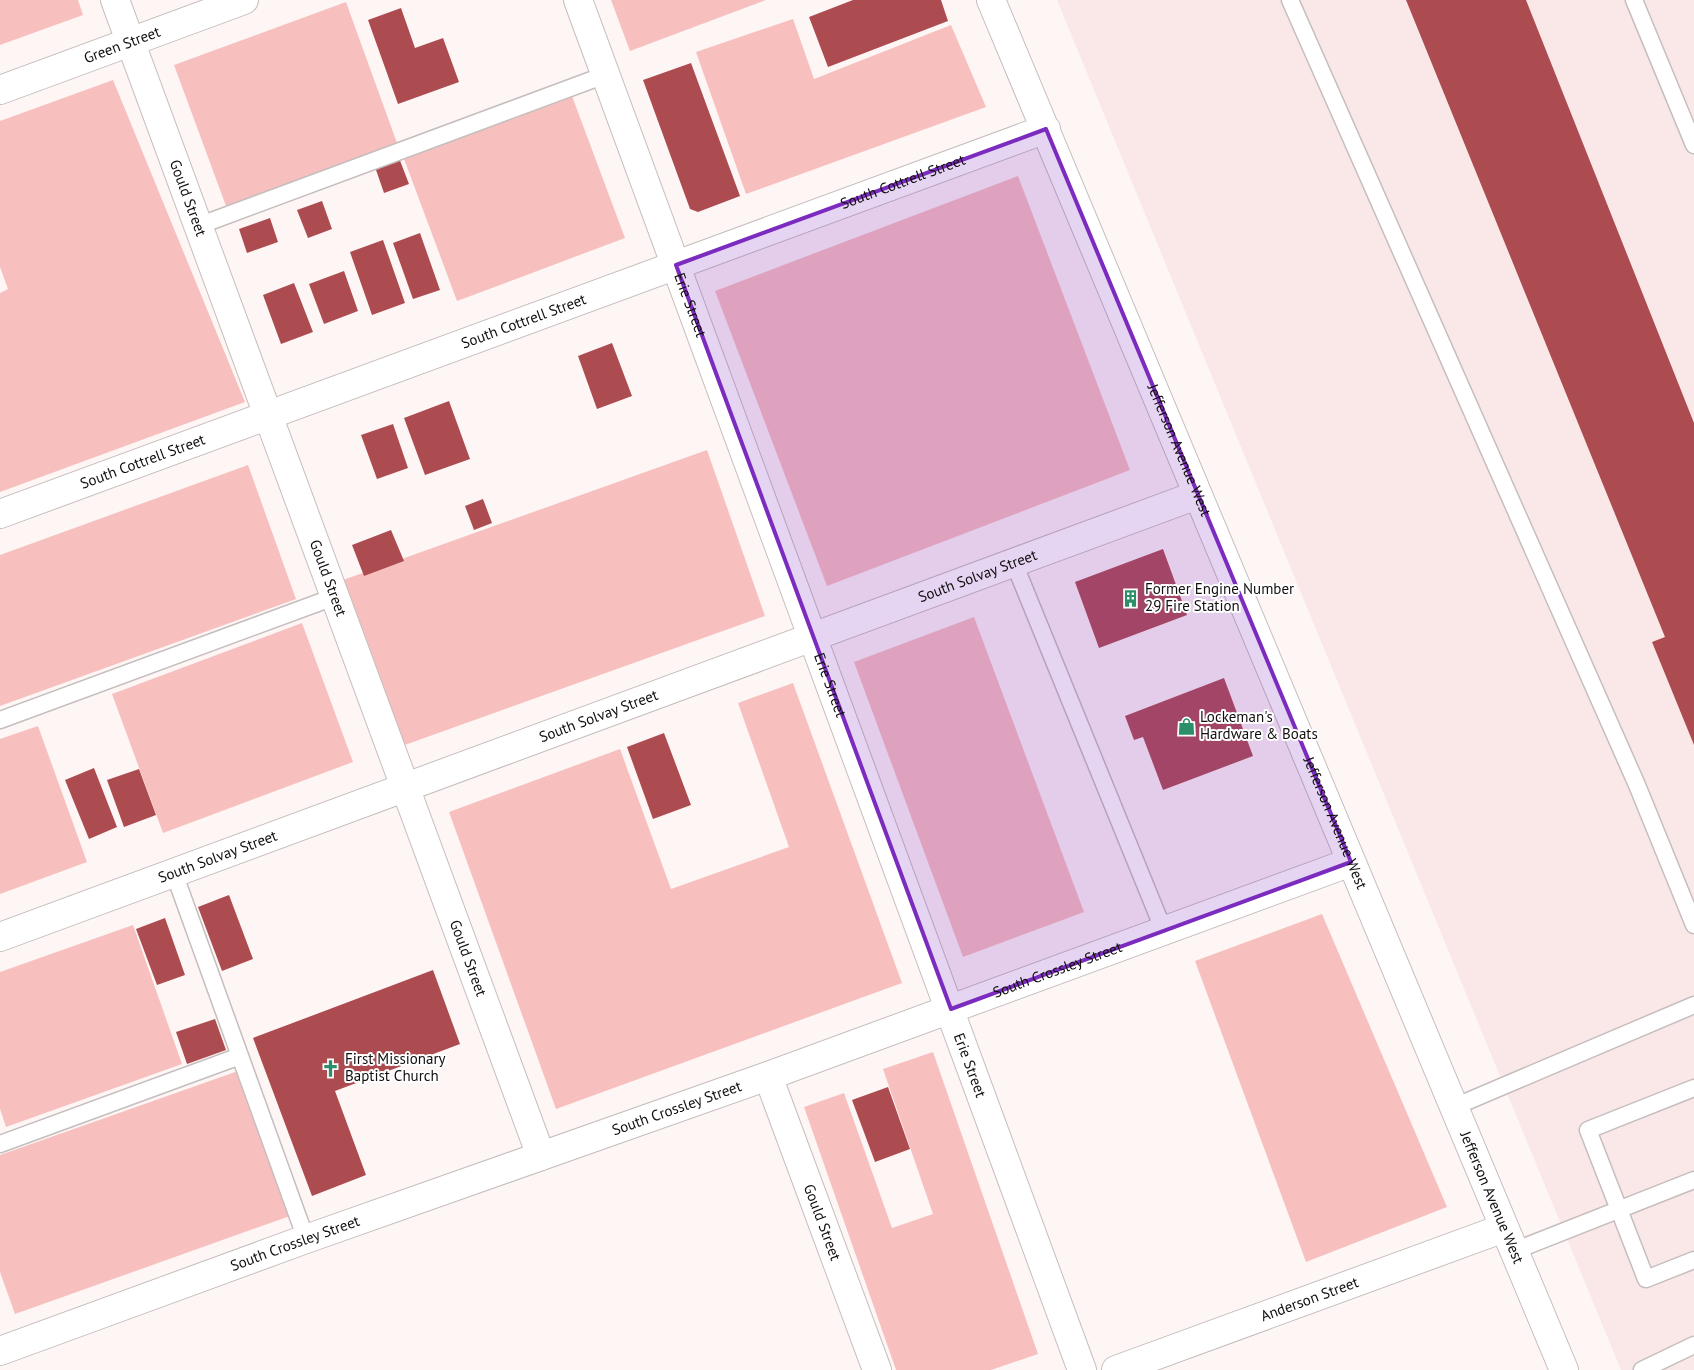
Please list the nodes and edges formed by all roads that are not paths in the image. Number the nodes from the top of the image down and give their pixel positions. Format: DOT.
graph roads {
  1 [pos="115,0"];
  2 [pos="244,0"];
  3 [pos="578,0"];
  4 [pos="992,0"];
  5 [pos="1290,0"];
  6 [pos="1634,0"];
  7 [pos="130,42"];
  8 [pos="606,75"];
  9 [pos="0,90"];
  10 [pos="1046,130"];
  11 [pos="1694,145"];
  12 [pos="198,226"];
  13 [pos="676,265"];
  14 [pos="267,415"];
  15 [pos="1197,495"];
  16 [pos="0,514"];
  17 [pos="1014,563"];
  18 [pos="334,597"];
  19 [pos="814,637"];
  20 [pos="0,720"];
  21 [pos="405,788"];
  22 [pos="1351,862"];
  23 [pos="174,873"];
  24 [pos="1689,899"];
  25 [pos="1694,925"];
  26 [pos="1164,931"];
  27 [pos="0,937"];
  28 [pos="1694,1006"];
  29 [pos="950,1009"];
  30 [pos="240,1056"];
  31 [pos="768,1076"];
  32 [pos="1694,1088"];
  33 [pos="1454,1107"];
  34 [pos="0,1144"];
  35 [pos="541,1156"];
  36 [pos="1694,1180"];
  37 [pos="1617,1209"];
  38 [pos="306,1239"];
  39 [pos="1509,1240"];
  40 [pos="1694,1260"];
  41 [pos="1694,1345"];
  42 [pos="0,1352"];
  43 [pos="877,1370"];
  44 [pos="1082,1370"];
  45 [pos="1116,1370"];
  46 [pos="1564,1370"];
  47 [pos="1642,1370"];
  1 -- 7 [label="street, Gould Street"];
  2 -- 7 [label="street, Green Street"];
  3 -- 8 [label="street, Erie Street"];
  4 -- 10 [label="street, Jefferson Avenue West"];
  5 -- 24 [label="lane"];
  6 -- 11 [label="lane"];
  7 -- 9 [label="street, Green Street"];
  7 -- 12 [label="street, Gould Street"];
  8 -- 12 [label="lane"];
  8 -- 13 [label="street, Erie Street"];
  10 -- 13 [label="street, South Cottrell Street"];
  10 -- 15 [label="street, Jefferson Avenue West"];
  12 -- 14 [label="street, Gould Street"];
  13 -- 14 [label="street, South Cottrell Street"];
  13 -- 19 [label="street, Erie Street"];
  14 -- 16 [label="street, South Cottrell Street"];
  14 -- 18 [label="street, Gould Street"];
  15 -- 17 [label="street, South Solvay Street"];
  15 -- 22 [label="street, Jefferson Avenue West"];
  17 -- 19 [label="street, South Solvay Street"];
  17 -- 26 [label="lane"];
  18 -- 20 [label="lane"];
  18 -- 21 [label="street, Gould Street"];
  19 -- 21 [label="street, South Solvay Street"];
  19 -- 29 [label="street, Erie Street"];
  21 -- 23 [label="street, South Solvay Street"];
  21 -- 35 [label="street, Gould Street"];
  22 -- 26 [label="street, South Crossley Street"];
  22 -- 33 [label="street, Jefferson Avenue West"];
  23 -- 27 [label="street, South Solvay Street"];
  23 -- 30 [label="lane"];
  24 -- 25 [label="lane"];
  26 -- 29 [label="street, South Crossley Street"];
  28 -- 33 [label="lane"];
  29 -- 31 [label="street, South Crossley Street"];
  29 -- 44 [label="street, Erie Street"];
  30 -- 34 [label="lane"];
  30 -- 38 [label="lane"];
  31 -- 35 [label="street, South Crossley Street"];
  31 -- 43 [label="street, Gould Street"];
  32 -- 37 [label="lane"];
  33 -- 39 [label="street, Jefferson Avenue West"];
  35 -- 38 [label="street, South Crossley Street"];
  36 -- 37 [label="lane"];
  37 -- 39 [label="lane"];
  37 -- 40 [label="lane"];
  38 -- 42 [label="street, South Crossley Street"];
  39 -- 45 [label="street, Anderson Street"];
  39 -- 46 [label="street, Jefferson Avenue West"];
  41 -- 47 [label="lane"];
}
